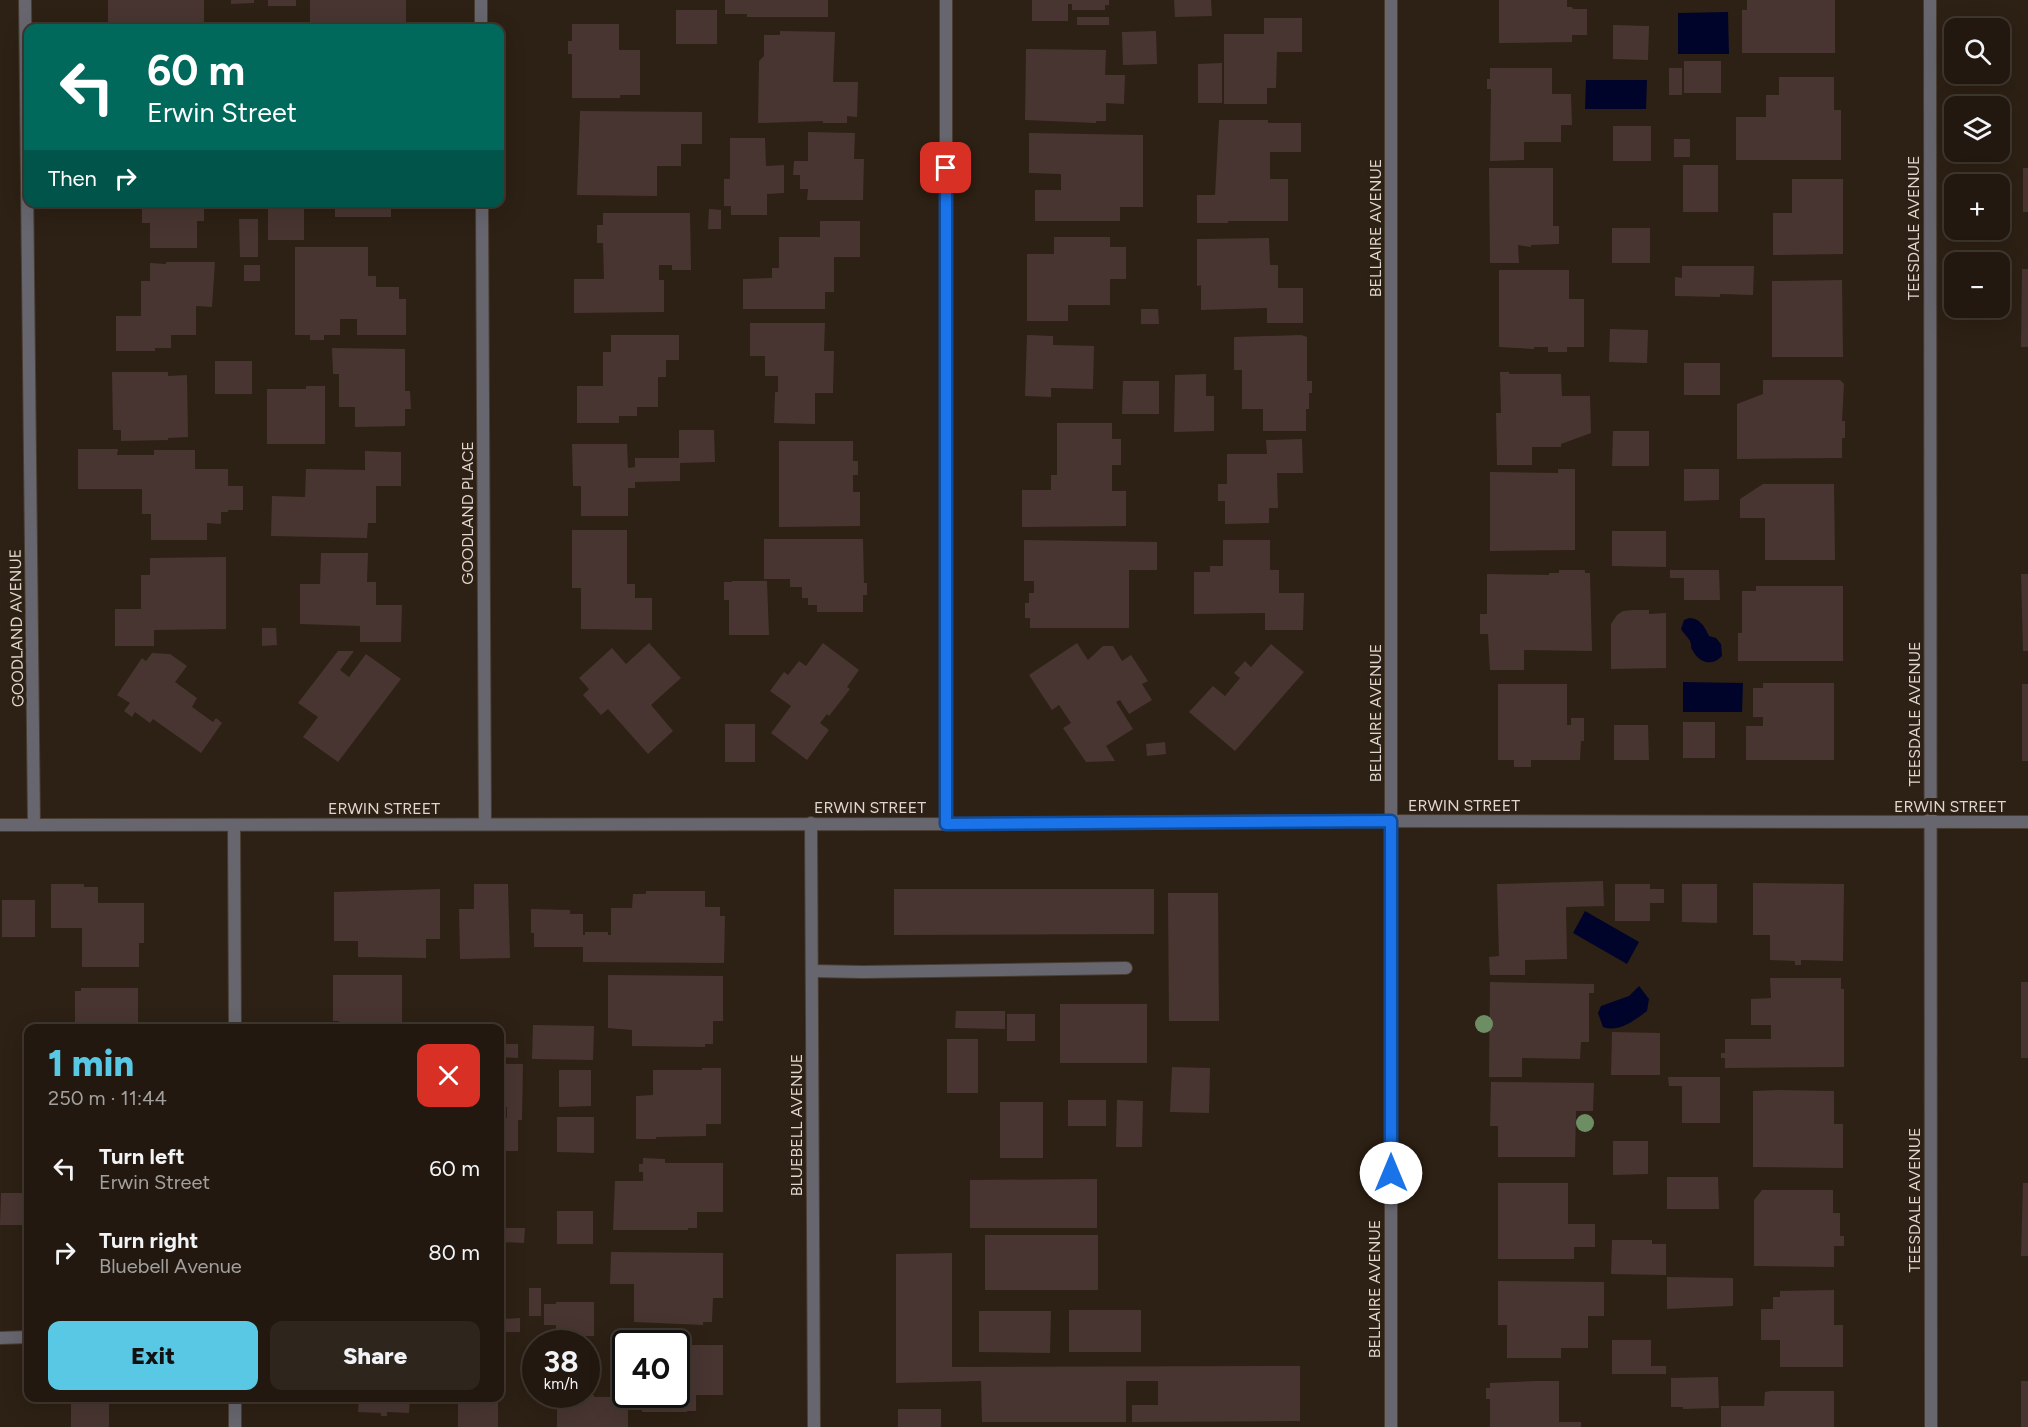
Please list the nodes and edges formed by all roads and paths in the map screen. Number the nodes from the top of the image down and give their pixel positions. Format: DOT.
graph roads {
  1 [pos="25,0"];
  2 [pos="480,0"];
  3 [pos="946,0"];
  4 [pos="1391,0"];
  5 [pos="1930,0"];
  6 [pos="25,24"];
  7 [pos="481,24"];
  8 [pos="27,207"];
  9 [pos="482,207"];
  10 [pos="1391,821"];
  11 [pos="2028,822"];
  12 [pos="812,823"];
  13 [pos="1930,823"];
  14 [pos="485,824"];
  15 [pos="946,824"];
  16 [pos="0,825"];
  17 [pos="34,825"];
  18 [pos="234,825"];
  19 [pos="1126,968"];
  20 [pos="813,971"];
  21 [pos="235,1024"];
  22 [pos="24,1337"];
  23 [pos="0,1338"];
  24 [pos="235,1402"];
  25 [pos="235,1427"];
  26 [pos="814,1427"];
  27 [pos="1391,1427"];
  28 [pos="1930,1427"];
  1 -- 6 [label="street, GOODLAND AVENUE"];
  2 -- 7 [label="street"];
  3 -- 15 [label="street"];
  4 -- 10 [label="street, BELLAIRE AVENUE"];
  5 -- 13 [label="street, TEESDALE AVENUE"];
  8 -- 17 [label="street, GOODLAND AVENUE"];
  9 -- 14 [label="street, GOODLAND PLACE"];
  10 -- 13 [label="street, ERWIN STREET"];
  10 -- 15 [label="street, ERWIN STREET"];
  10 -- 27 [label="street, BELLAIRE AVENUE"];
  11 -- 13 [label="street, ERWIN STREET"];
  12 -- 14 [label="street, ERWIN STREET"];
  12 -- 15 [label="street, ERWIN STREET"];
  12 -- 20 [label="street, BLUEBELL AVENUE"];
  13 -- 28 [label="street, TEESDALE AVENUE"];
  14 -- 18 [label="street, ERWIN STREET"];
  16 -- 17 [label="street, ERWIN STREET"];
  17 -- 18 [label="street, ERWIN STREET"];
  18 -- 21 [label="street"];
  19 -- 20 [label="street"];
  20 -- 26 [label="street, BLUEBELL AVENUE"];
  22 -- 23 [label="street"];
  24 -- 25 [label="street"];
}
